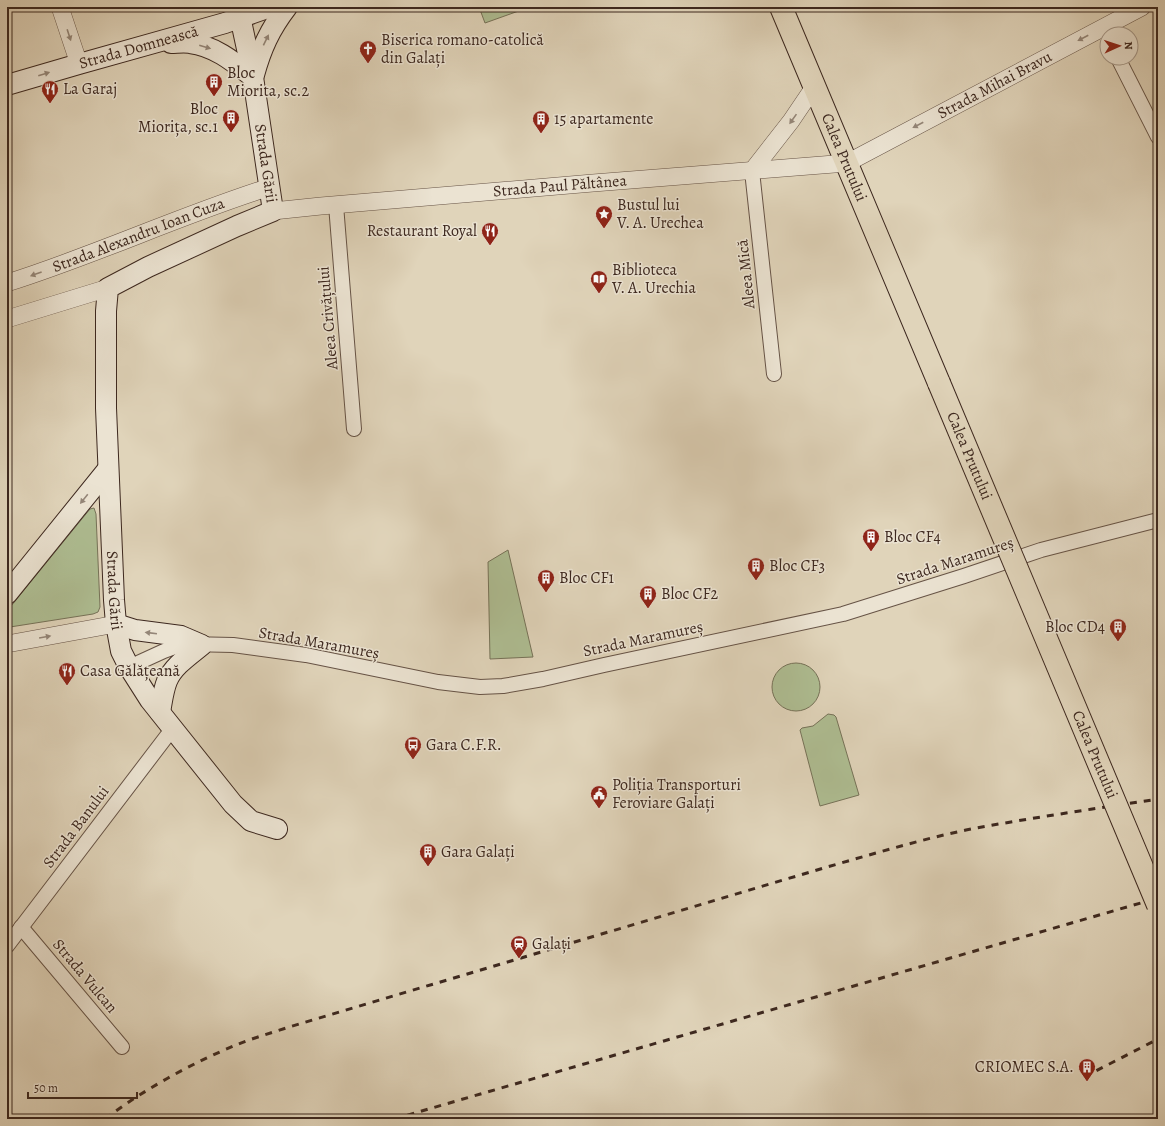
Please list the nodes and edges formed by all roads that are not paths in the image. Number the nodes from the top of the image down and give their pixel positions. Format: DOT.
graph roads {
  1 [pos="60,7"];
  2 [pos="270,7"];
  3 [pos="287,7"];
  4 [pos="781,7"];
  5 [pos="1142,7"];
  6 [pos="239,13"];
  7 [pos="1113,26"];
  8 [pos="1099,34"];
  9 [pos="153,43"];
  10 [pos="79,64"];
  11 [pos="1122,66"];
  12 [pos="253,77"];
  13 [pos="7,85"];
  14 [pos="814,87"];
  15 [pos="1158,137"];
  16 [pos="847,163"];
  17 [pos="752,170"];
  18 [pos="270,187"];
  19 [pos="336,205"];
  20 [pos="273,212"];
  21 [pos="7,283"];
  22 [pos="108,288"];
  23 [pos="7,318"];
  24 [pos="774,374"];
  25 [pos="354,429"];
  26 [pos="108,469"];
  27 [pos="1158,520"];
  28 [pos="7,594"];
  29 [pos="116,624"];
  30 [pos="7,644"];
  31 [pos="202,645"];
  32 [pos="129,667"];
  33 [pos="160,712"];
  34 [pos="173,728"];
  35 [pos="277,829"];
  36 [pos="1158,905"];
  37 [pos="21,927"];
  38 [pos="7,946"];
  39 [pos="122,1047"];
  1 -- 10 [label="street, one-way"];
  2 -- 6 [label="main road, Strada Domnească"];
  12 -- 3 [label="main road, one-way"];
  4 -- 14 [label="main road, Calea Prutului"];
  5 -- 7 [label="street, Strada Mihai Bravu"];
  6 -- 9 [label="main road, Strada Domnească"];
  6 -- 12 [label="main road, Strada Gării"];
  8 -- 16 [label="street, Strada Mihai Bravu, one-way"];
  9 -- 10 [label="main road, Strada Domnească"];
  9 -- 12 [label="main road, one-way"];
  13 -- 10 [label="main road, Strada Domnească, one-way"];
  11 -- 15 [label="street"];
  12 -- 18 [label="main road, Strada Gării"];
  14 -- 16 [label="main road, Calea Prutului"];
  14 -- 17 [label="street, one-way"];
  16 -- 17 [label="street, Strada Paul Păltânea"];
  16 -- 36 [label="main road, Calea Prutului, bridge"];
  17 -- 19 [label="street, Strada Paul Păltânea"];
  17 -- 24 [label="street, Aleea Mică"];
  18 -- 20 [label="main road, Strada Gării"];
  18 -- 21 [label="street, Strada Alexandru Ioan Cuza, one-way"];
  19 -- 20 [label="street, Strada Paul Păltânea"];
  19 -- 25 [label="street, Aleea Crivățului"];
  20 -- 22 [label="main road, Strada Gării"];
  22 -- 23 [label="street, Strada Gării"];
  22 -- 26 [label="main road, Strada Gării"];
  26 -- 28 [label="main road, one-way"];
  26 -- 29 [label="main road, Strada Gării"];
  27 -- 31 [label="street, Strada Maramureș"];
  30 -- 29 [label="street, one-way"];
  31 -- 29 [label="main road, one-way"];
  29 -- 32 [label="main road, Strada Gării"];
  31 -- 32 [label="street, Strada Maramureș"];
  31 -- 33 [label="main road"];
  32 -- 33 [label="main road, Strada Gării"];
  33 -- 34 [label="main road, Strada Gării"];
  34 -- 35 [label="main road, Strada Gării"];
  34 -- 37 [label="street, Strada Banului"];
  37 -- 38 [label="street, Strada Banului"];
  37 -- 39 [label="street, Strada Vulcan"];
}
